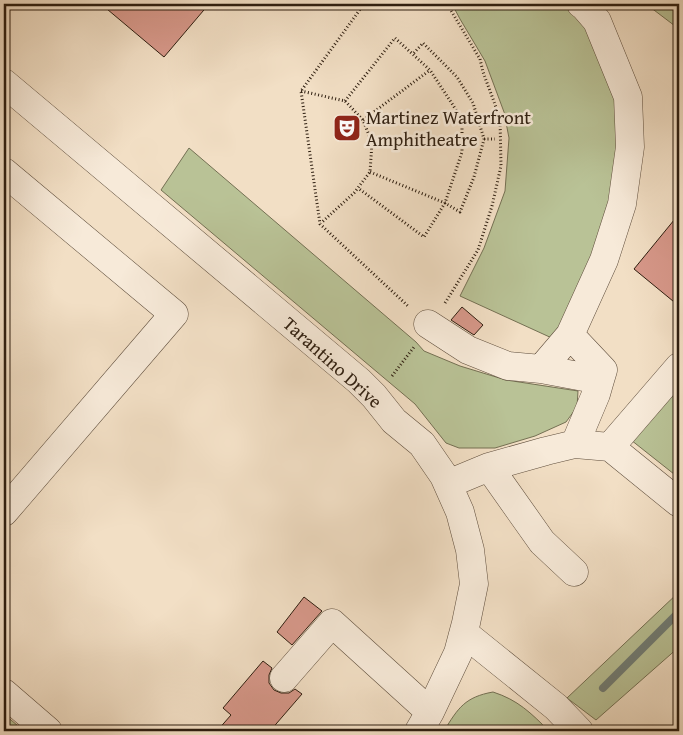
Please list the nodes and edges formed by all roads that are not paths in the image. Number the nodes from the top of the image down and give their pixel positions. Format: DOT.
graph roads {
  1 [pos="581,4"];
  2 [pos="4,83"];
  3 [pos="4,172"];
  4 [pos="428,324"];
  5 [pos="570,334"];
  6 [pos="541,369"];
  7 [pos="677,376"];
  8 [pos="600,380"];
  9 [pos="575,444"];
  10 [pos="610,447"];
  11 [pos="489,467"];
  12 [pos="448,484"];
  13 [pos="679,503"];
  14 [pos="4,512"];
  15 [pos="574,572"];
  16 [pos="464,633"];
  17 [pos="284,678"];
  18 [pos="4,693"];
  19 [pos="424,722"];
  20 [pos="48,731"];
  21 [pos="579,731"];
  1 -- 5 [label="street"];
  2 -- 12 [label="street, Tarantino Drive"];
  3 -- 14 [label="street"];
  4 -- 6 [label="street"];
  5 -- 6 [label="street"];
  5 -- 8 [label="street"];
  6 -- 8 [label="street"];
  7 -- 10 [label="street"];
  8 -- 9 [label="street"];
  9 -- 10 [label="street"];
  9 -- 11 [label="street"];
  10 -- 13 [label="street"];
  11 -- 12 [label="street"];
  11 -- 15 [label="street"];
  12 -- 16 [label="street, Tarantino Drive"];
  16 -- 19 [label="street, Tarantino Drive"];
  16 -- 21 [label="street"];
  17 -- 19 [label="street"];
  18 -- 20 [label="street"];
}
